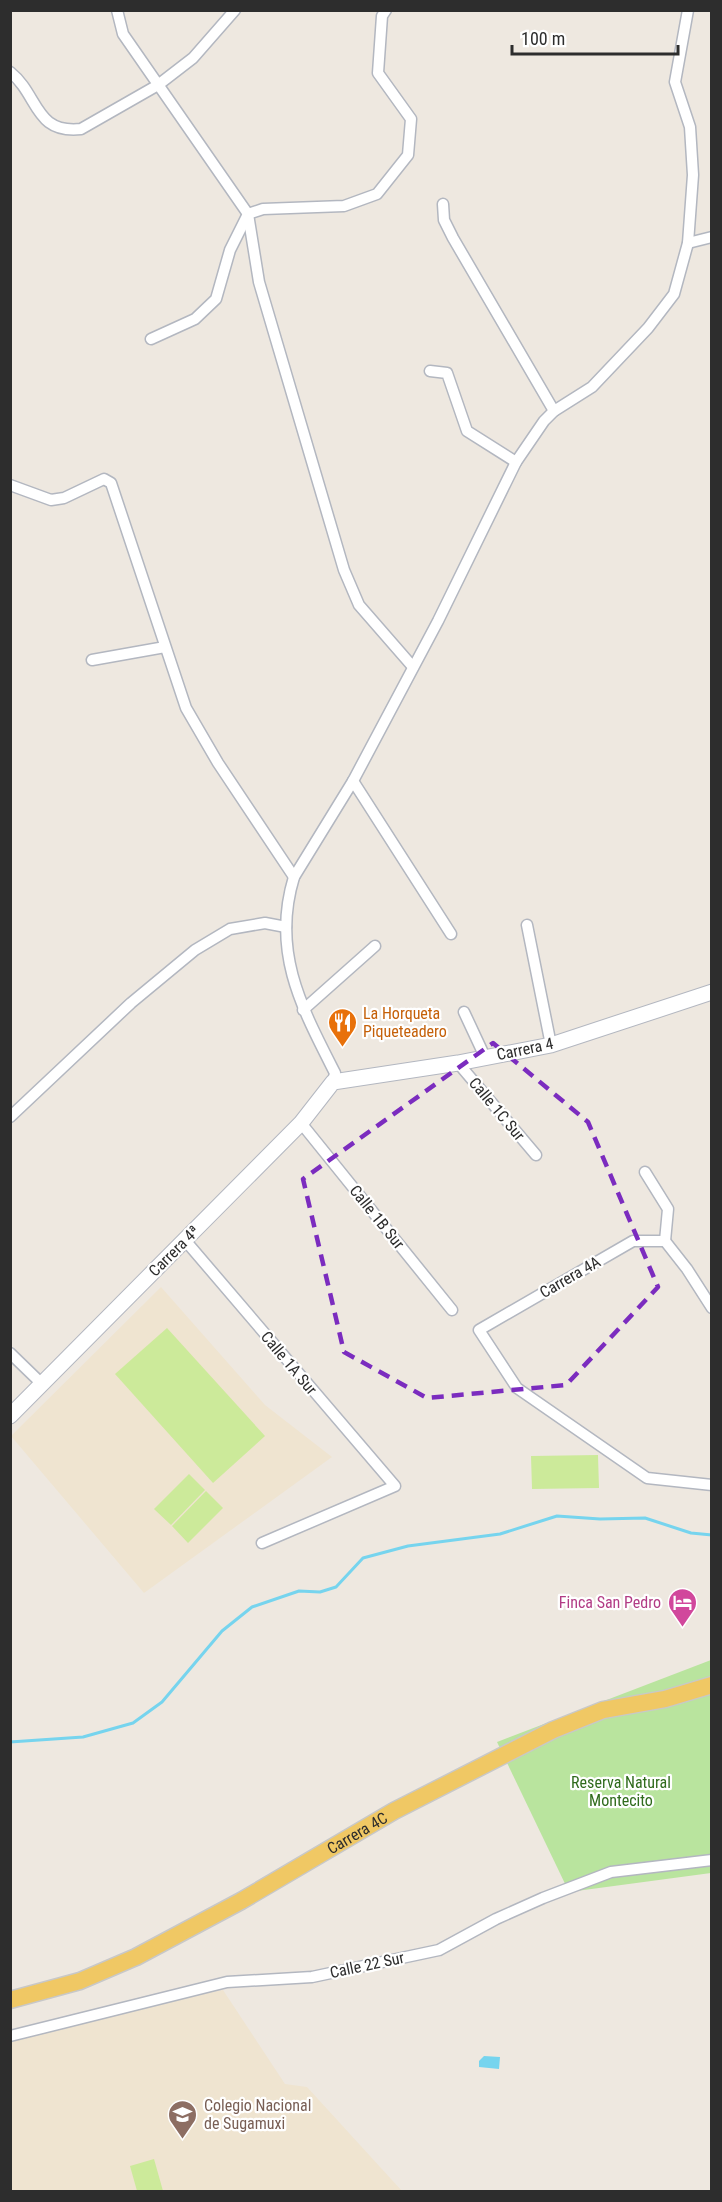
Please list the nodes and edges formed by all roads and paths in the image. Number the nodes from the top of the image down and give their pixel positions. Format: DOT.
graph roads {
  1 [pos="117,10"];
  2 [pos="235,10"];
  3 [pos="386,10"];
  4 [pos="688,10"];
  5 [pos="10,72"];
  6 [pos="158,85"];
  7 [pos="443,204"];
  8 [pos="248,214"];
  9 [pos="711,237"];
  10 [pos="688,243"];
  11 [pos="151,339"];
  12 [pos="430,371"];
  13 [pos="554,411"];
  14 [pos="516,462"];
  15 [pos="10,485"];
  16 [pos="165,647"];
  17 [pos="92,660"];
  18 [pos="413,667"];
  19 [pos="353,781"];
  20 [pos="294,877"];
  21 [pos="527,925"];
  22 [pos="286,927"];
  23 [pos="451,934"];
  24 [pos="375,946"];
  25 [pos="711,992"];
  26 [pos="303,1010"];
  27 [pos="464,1012"];
  28 [pos="550,1045"];
  29 [pos="485,1058"];
  30 [pos="458,1063"];
  31 [pos="333,1082"];
  32 [pos="10,1117"];
  33 [pos="301,1123"];
  34 [pos="536,1155"];
  35 [pos="645,1172"];
  36 [pos="184,1239"];
  37 [pos="665,1241"];
  38 [pos="711,1308"];
  39 [pos="452,1311"];
  40 [pos="10,1353"];
  41 [pos="43,1385"];
  42 [pos="10,1416"];
  43 [pos="711,1485"];
  44 [pos="262,1543"];
  45 [pos="711,1685"];
  46 [pos="711,1860"];
  47 [pos="10,2000"];
  48 [pos="10,2036"];
  1 -- 6 [label="street"];
  2 -- 6 [label="street"];
  3 -- 8 [label="street"];
  4 -- 10 [label="street"];
  5 -- 6 [label="street"];
  6 -- 8 [label="street"];
  7 -- 13 [label="street"];
  8 -- 11 [label="street"];
  8 -- 18 [label="street"];
  9 -- 10 [label="street"];
  10 -- 13 [label="street"];
  12 -- 14 [label="street"];
  13 -- 14 [label="street"];
  14 -- 18 [label="street"];
  15 -- 16 [label="street"];
  16 -- 17 [label="street"];
  16 -- 20 [label="street"];
  18 -- 19 [label="street"];
  19 -- 20 [label="street"];
  19 -- 23 [label="street"];
  20 -- 22 [label="street"];
  21 -- 28 [label="street"];
  22 -- 26 [label="street"];
  22 -- 32 [label="street"];
  24 -- 26 [label="street"];
  25 -- 28 [label="street, Carrera 4"];
  26 -- 31 [label="street"];
  27 -- 29 [label="street"];
  28 -- 29 [label="street, Carrera 4"];
  29 -- 30 [label="street, Carrera 4"];
  30 -- 31 [label="street, Carrera 4"];
  30 -- 34 [label="street, Calle 1C Sur"];
  31 -- 33 [label="street, Carrera 4ª"];
  33 -- 36 [label="street, Carrera 4ª"];
  33 -- 39 [label="street, Calle 1B Sur"];
  35 -- 37 [label="street"];
  36 -- 41 [label="street, Carrera 4ª"];
  36 -- 44 [label="street, Calle 1A Sur"];
  37 -- 38 [label="street"];
  37 -- 43 [label="street, Carrera 4A"];
  40 -- 41 [label="street"];
  41 -- 42 [label="street, Carrera 4ª"];
  45 -- 47 [label="main road, Carrera 4C"];
  46 -- 48 [label="street, Calle 22 Sur"];
}
